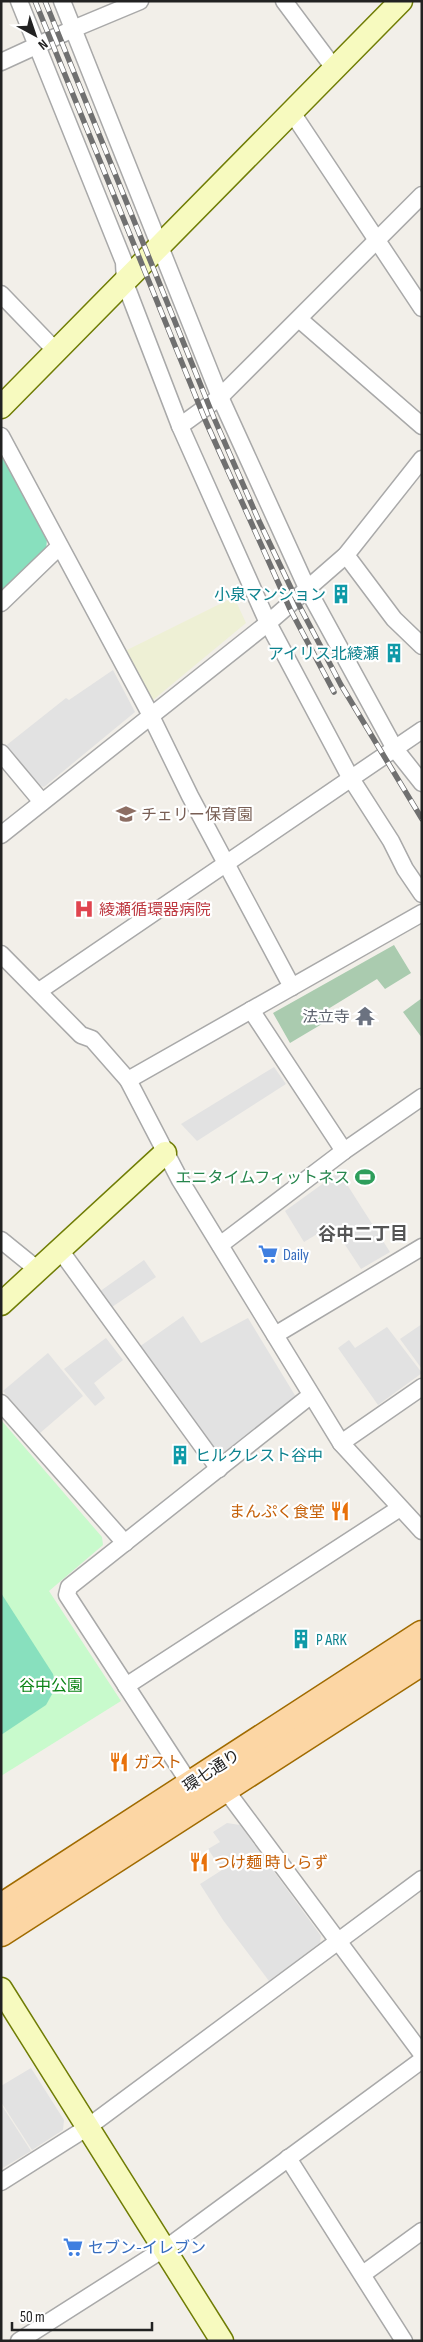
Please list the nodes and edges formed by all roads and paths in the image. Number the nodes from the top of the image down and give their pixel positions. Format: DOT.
graph roads {
  1 [pos="20,1"];
  2 [pos="62,1"];
  3 [pos="140,1"];
  4 [pos="284,1"];
  5 [pos="401,1"];
  6 [pos="73,28"];
  7 [pos="37,44"];
  8 [pos="1,62"];
  9 [pos="334,68"];
  10 [pos="292,111"];
  11 [pos="422,195"];
  12 [pos="376,241"];
  13 [pos="160,244"];
  14 [pos="125,283"];
  15 [pos="1,294"];
  16 [pos="422,308"];
  17 [pos="299,319"];
  18 [pos="56,351"];
  19 [pos="220,397"];
  20 [pos="1,407"];
  21 [pos="180,426"];
  22 [pos="422,426"];
  23 [pos="1,436"];
  24 [pos="422,459"];
  25 [pos="59,547"];
  26 [pos="346,555"];
  27 [pos="307,588"];
  28 [pos="1,603"];
  29 [pos="268,623"];
  30 [pos="422,646"];
  31 [pos="150,715"];
  32 [pos="422,730"];
  33 [pos="395,749"];
  34 [pos="1,752"];
  35 [pos="350,777"];
  36 [pos="422,783"];
  37 [pos="42,802"];
  38 [pos="1,835"];
  39 [pos="226,863"];
  40 [pos="422,894"];
  41 [pos="422,913"];
  42 [pos="1,954"];
  43 [pos="292,986"];
  44 [pos="39,992"];
  45 [pos="251,1010"];
  46 [pos="128,1080"];
  47 [pos="422,1097"];
  48 [pos="344,1151"];
  49 [pos="166,1153"];
  50 [pos="1,1240"];
  51 [pos="220,1245"];
  52 [pos="422,1247"];
  53 [pos="60,1250"];
  54 [pos="38,1270"];
  55 [pos="1,1304"];
  56 [pos="275,1336"];
  57 [pos="422,1387"];
  58 [pos="310,1396"];
  59 [pos="1,1403"];
  60 [pos="341,1443"];
  61 [pos="219,1469"];
  62 [pos="400,1508"];
  63 [pos="422,1531"];
  64 [pos="125,1542"];
  65 [pos="422,1634"];
  66 [pos="422,1662"];
  67 [pos="126,1686"];
  68 [pos="190,1784"];
  69 [pos="225,1789"];
  70 [pos="422,1880"];
  71 [pos="1,1907"];
  72 [pos="1,1933"];
  73 [pos="338,1942"];
  74 [pos="1,1989"];
  75 [pos="422,2054"];
  76 [pos="422,2060"];
  77 [pos="88,2127"];
  78 [pos="288,2158"];
  79 [pos="1,2182"];
  80 [pos="422,2231"];
  81 [pos="164,2248"];
  82 [pos="363,2274"];
  83 [pos="19,2341"];
  84 [pos="222,2341"];
  85 [pos="404,2341"];
  1 -- 7 [label="street"];
  2 -- 6 [label="street"];
  3 -- 6 [label="street"];
  4 -- 9 [label="street"];
  5 -- 9 [label="street"];
  6 -- 7 [label="street"];
  6 -- 13 [label="street"];
  7 -- 8 [label="street"];
  7 -- 14 [label="street"];
  9 -- 10 [label="street"];
  10 -- 12 [label="street"];
  10 -- 13 [label="street"];
  11 -- 12 [label="street"];
  12 -- 16 [label="street"];
  12 -- 17 [label="street"];
  13 -- 14 [label="street"];
  13 -- 19 [label="street"];
  14 -- 18 [label="street"];
  14 -- 21 [label="street"];
  15 -- 18 [label="street"];
  17 -- 19 [label="street"];
  17 -- 22 [label="street"];
  18 -- 20 [label="street"];
  19 -- 21 [label="street"];
  19 -- 27 [label="street"];
  21 -- 29 [label="street"];
  23 -- 25 [label="street"];
  24 -- 26 [label="street"];
  25 -- 28 [label="street"];
  25 -- 31 [label="street"];
  26 -- 27 [label="street"];
  26 -- 30 [label="street"];
  27 -- 29 [label="street"];
  27 -- 33 [label="street"];
  29 -- 31 [label="street"];
  29 -- 35 [label="street"];
  31 -- 37 [label="street"];
  31 -- 39 [label="street"];
  32 -- 33 [label="street"];
  33 -- 35 [label="street"];
  33 -- 36 [label="street"];
  34 -- 37 [label="street"];
  35 -- 39 [label="street"];
  35 -- 40 [label="street"];
  37 -- 38 [label="street"];
  39 -- 43 [label="street"];
  39 -- 44 [label="street"];
  41 -- 43 [label="street"];
  42 -- 44 [label="street"];
  43 -- 45 [label="street"];
  44 -- 46 [label="street"];
  45 -- 46 [label="street"];
  45 -- 48 [label="street"];
  46 -- 49 [label="street"];
  47 -- 48 [label="street"];
  48 -- 51 [label="street"];
  49 -- 51 [label="street"];
  49 -- 53 [label="street"];
  50 -- 54 [label="street"];
  51 -- 56 [label="street"];
  52 -- 56 [label="street"];
  53 -- 54 [label="street"];
  53 -- 61 [label="street"];
  54 -- 55 [label="street"];
  56 -- 58 [label="street"];
  57 -- 60 [label="street"];
  58 -- 60 [label="street"];
  58 -- 61 [label="street"];
  59 -- 64 [label="street"];
  60 -- 62 [label="street"];
  61 -- 64 [label="street"];
  62 -- 63 [label="street"];
  62 -- 67 [label="street"];
  64 -- 67 [label="street"];
  65 -- 68 [label="main road, 環七通り"];
  66 -- 69 [label="main road, 環七通り"];
  67 -- 68 [label="street"];
  68 -- 71 [label="main road, 環七通り"];
  69 -- 72 [label="main road, 環七通り"];
  69 -- 73 [label="street"];
  70 -- 73 [label="street"];
  73 -- 75 [label="street"];
  73 -- 77 [label="street"];
  74 -- 77 [label="street"];
  76 -- 78 [label="street"];
  77 -- 79 [label="street"];
  77 -- 81 [label="street"];
  78 -- 81 [label="street"];
  78 -- 82 [label="street"];
  80 -- 82 [label="street"];
  81 -- 83 [label="street"];
  81 -- 84 [label="street"];
  82 -- 85 [label="street"];
}
